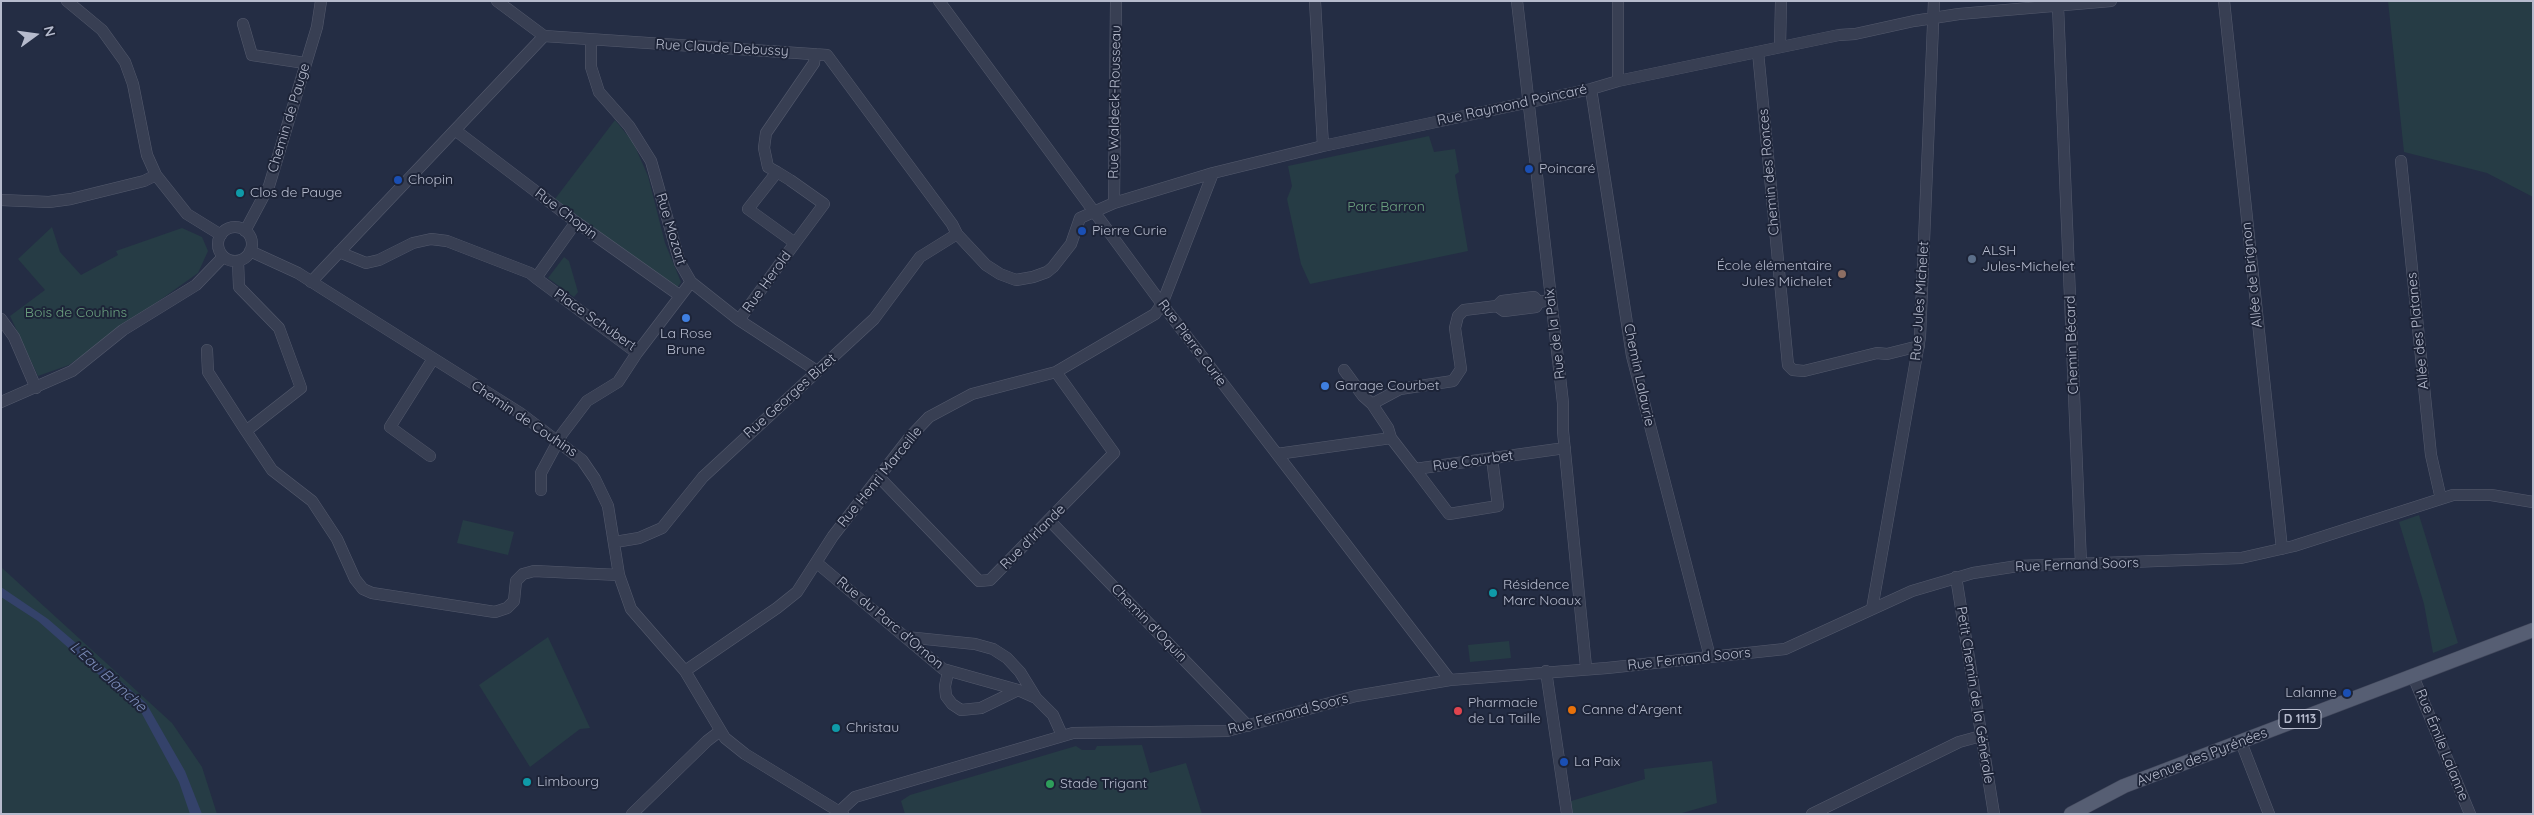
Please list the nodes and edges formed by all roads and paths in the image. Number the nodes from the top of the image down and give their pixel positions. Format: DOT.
graph roads {
  1 [pos="321,1"];
  2 [pos="497,1"];
  3 [pos="939,1"];
  4 [pos="1116,1"];
  5 [pos="1316,1"];
  6 [pos="1517,1"];
  7 [pos="1618,1"];
  8 [pos="1781,1"];
  9 [pos="1934,1"];
  10 [pos="2111,1"];
  11 [pos="2224,1"];
  12 [pos="74,3"];
  13 [pos="2058,6"];
  14 [pos="1933,18"];
  15 [pos="243,24"];
  16 [pos="544,36"];
  17 [pos="591,40"];
  18 [pos="1780,47"];
  19 [pos="1758,52"];
  20 [pos="815,54"];
  21 [pos="305,63"];
  22 [pos="1618,81"];
  23 [pos="1591,89"];
  24 [pos="1528,102"];
  25 [pos="455,130"];
  26 [pos="1322,146"];
  27 [pos="2401,162"];
  28 [pos="777,172"];
  29 [pos="1213,173"];
  30 [pos="156,175"];
  31 [pos="1,200"];
  32 [pos="1114,203"];
  33 [pos="1095,210"];
  34 [pos="576,222"];
  35 [pos="244,230"];
  36 [pos="957,234"];
  37 [pos="221,235"];
  38 [pos="795,243"];
  39 [pos="250,251"];
  40 [pos="339,252"];
  41 [pos="223,257"];
  42 [pos="238,261"];
  43 [pos="536,278"];
  44 [pos="311,282"];
  45 [pos="691,282"];
  46 [pos="679,296"];
  47 [pos="1545,301"];
  48 [pos="1162,304"];
  49 [pos="1,319"];
  50 [pos="740,320"];
  51 [pos="1919,346"];
  52 [pos="207,350"];
  53 [pos="637,353"];
  54 [pos="433,359"];
  55 [pos="1344,370"];
  56 [pos="817,371"];
  57 [pos="1056,372"];
  58 [pos="36,388"];
  59 [pos="1,402"];
  60 [pos="1372,404"];
  61 [pos="246,431"];
  62 [pos="1391,438"];
  63 [pos="559,441"];
  64 [pos="1565,448"];
  65 [pos="1277,454"];
  66 [pos="430,456"];
  67 [pos="1492,458"];
  68 [pos="1415,469"];
  69 [pos="879,478"];
  70 [pos="541,490"];
  71 [pos="2440,499"];
  72 [pos="2533,502"];
  73 [pos="1050,521"];
  74 [pos="615,542"];
  75 [pos="2282,549"];
  76 [pos="817,562"];
  77 [pos="2081,564"];
  78 [pos="619,575"];
  79 [pos="1956,577"];
  80 [pos="1872,609"];
  81 [pos="2533,630"];
  82 [pos="906,637"];
  83 [pos="1710,657"];
  84 [pos="1586,668"];
  85 [pos="685,671"];
  86 [pos="1546,671"];
  87 [pos="948,672"];
  88 [pos="2413,676"];
  89 [pos="1450,680"];
  90 [pos="1018,690"];
  91 [pos="1036,698"];
  92 [pos="1248,726"];
  93 [pos="720,731"];
  94 [pos="1062,735"];
  95 [pos="1981,736"];
  96 [pos="2241,742"];
  97 [pos="842,812"];
  98 [pos="632,814"];
  99 [pos="1567,814"];
  100 [pos="1812,814"];
  101 [pos="1994,814"];
  102 [pos="2071,814"];
  103 [pos="2269,814"];
  104 [pos="2470,814"];
  1 -- 21 [label="street, Chemin de Pauge"];
  2 -- 16 [label="street"];
  3 -- 33 [label="street, Rue Pierre Curie"];
  4 -- 32 [label="street, Rue Waldeck-Rousseau"];
  5 -- 26 [label="street"];
  6 -- 24 [label="street, Rue de la Paix"];
  7 -- 22 [label="street"];
  8 -- 18 [label="street"];
  9 -- 14 [label="street, Rue Jules Michelet"];
  10 -- 13 [label="street, Rue Raymond Poincaré"];
  11 -- 75 [label="street, Allée de Brignon"];
  12 -- 30 [label="street"];
  13 -- 14 [label="street, Rue Raymond Poincaré"];
  13 -- 77 [label="street, Chemin Bécard"];
  14 -- 18 [label="street, Rue Raymond Poincaré"];
  14 -- 51 [label="street, Rue Jules Michelet"];
  15 -- 21 [label="street"];
  16 -- 17 [label="street, Rue Claude Debussy"];
  16 -- 25 [label="street"];
  17 -- 20 [label="street, Rue Claude Debussy"];
  17 -- 45 [label="street, Rue Mozart"];
  18 -- 19 [label="street, Rue Raymond Poincaré"];
  19 -- 22 [label="street, Rue Raymond Poincaré"];
  19 -- 51 [label="street, Chemin des Ronces"];
  20 -- 28 [label="street"];
  20 -- 36 [label="street, Rue Claude Debussy"];
  21 -- 35 [label="street, Chemin de Pauge"];
  22 -- 23 [label="street, Rue Raymond Poincaré"];
  23 -- 24 [label="street, Rue Raymond Poincaré"];
  23 -- 83 [label="street, Chemin Lalaurie"];
  24 -- 26 [label="street, Rue Raymond Poincaré"];
  24 -- 47 [label="street, Rue de la Paix"];
  25 -- 34 [label="street, Rue Chopin"];
  25 -- 40 [label="street"];
  26 -- 29 [label="street, Rue Raymond Poincaré"];
  27 -- 71 [label="street, Allée des Platanes"];
  28 -- 38 [label="street"];
  28 -- 38 [label="street, Rue Herold"];
  29 -- 32 [label="street, Rue Raymond Poincaré"];
  29 -- 48 [label="street"];
  30 -- 31 [label="street"];
  30 -- 37 [label="street"];
  32 -- 33 [label="street, Rue Raymond Poincaré"];
  33 -- 36 [label="street, Rue Claude Debussy"];
  33 -- 48 [label="street, Rue Pierre Curie"];
  34 -- 43 [label="street"];
  34 -- 46 [label="street, Rue Chopin"];
  35 -- 37 [label="street"];
  35 -- 39 [label="street"];
  36 -- 56 [label="street, Rue Georges Bizet"];
  37 -- 41 [label="street"];
  38 -- 50 [label="street, Rue Herold"];
  39 -- 42 [label="street"];
  39 -- 44 [label="street, Chemin de Couhins"];
  40 -- 43 [label="street, Place Schubert"];
  40 -- 44 [label="street"];
  41 -- 42 [label="street"];
  41 -- 58 [label="street"];
  42 -- 61 [label="street"];
  43 -- 53 [label="street, Place Schubert"];
  44 -- 54 [label="street, Chemin de Couhins"];
  45 -- 46 [label="street, Place Schubert"];
  45 -- 50 [label="street, Rue Mozart"];
  46 -- 53 [label="street, Place Schubert"];
  47 -- 60 [label="street"];
  47 -- 64 [label="street, Rue de la Paix"];
  48 -- 57 [label="street, Rue Henri Marceille"];
  48 -- 65 [label="street, Rue Pierre Curie"];
  49 -- 58 [label="street"];
  50 -- 56 [label="street, Rue Mozart"];
  51 -- 80 [label="street, Rue Jules Michelet"];
  52 -- 61 [label="street"];
  53 -- 63 [label="street"];
  54 -- 63 [label="street, Chemin de Couhins"];
  54 -- 66 [label="street"];
  55 -- 60 [label="street, Rue Courbet"];
  56 -- 74 [label="street, Rue Georges Bizet"];
  57 -- 69 [label="street, Rue Henri Marceille"];
  57 -- 73 [label="street, Rue d'Irlande"];
  58 -- 59 [label="street"];
  60 -- 62 [label="street, Rue Courbet"];
  61 -- 78 [label="street"];
  62 -- 65 [label="street"];
  62 -- 68 [label="street, Rue Courbet"];
  63 -- 70 [label="street"];
  63 -- 74 [label="street, Chemin de Couhins"];
  64 -- 67 [label="street, Rue Courbet"];
  64 -- 84 [label="street, Rue de la Paix"];
  65 -- 89 [label="street, Rue Pierre Curie"];
  67 -- 68 [label="street, Rue Courbet"];
  67 -- 68 [label="street"];
  69 -- 73 [label="street, Rue d'Irlande"];
  69 -- 76 [label="street, Rue Henri Marceille"];
  71 -- 72 [label="street, Rue Fernand Soors"];
  71 -- 75 [label="street, Rue Fernand Soors"];
  73 -- 92 [label="street, Chemin d'Oquin"];
  74 -- 78 [label="street, Chemin de Couhins"];
  75 -- 77 [label="street, Rue Fernand Soors"];
  76 -- 82 [label="street, Rue du Parc d'Ornon"];
  76 -- 85 [label="street, Rue Henri Marceille"];
  77 -- 79 [label="street, Rue Fernand Soors"];
  78 -- 85 [label="street, Chemin de Couhins"];
  79 -- 80 [label="street, Rue Fernand Soors"];
  79 -- 95 [label="street, Petit Chemin de la Générale"];
  80 -- 83 [label="street, Rue Fernand Soors"];
  81 -- 88 [label="main road, Avenue des Pyrénées / D 1113"];
  82 -- 87 [label="street, Rue du Parc d'Ornon"];
  82 -- 91 [label="street"];
  83 -- 84 [label="street, Rue Fernand Soors"];
  84 -- 86 [label="street, Rue Fernand Soors"];
  85 -- 93 [label="street, Chemin de Couhins"];
  86 -- 89 [label="street, Rue Fernand Soors"];
  86 -- 99 [label="street"];
  87 -- 90 [label="street, Rue du Parc d'Ornon"];
  87 -- 90 [label="street"];
  88 -- 96 [label="main road, Avenue des Pyrénées / D 1113"];
  88 -- 104 [label="street, Rue Émile Lalanne"];
  89 -- 92 [label="street, Rue Fernand Soors"];
  90 -- 91 [label="street, Rue du Parc d'Ornon"];
  91 -- 94 [label="street, Rue du Parc d'Ornon"];
  92 -- 94 [label="street, Rue Fernand Soors"];
  93 -- 97 [label="street, Chemin de Couhins"];
  93 -- 98 [label="street"];
  94 -- 97 [label="street, Rue Fernand Soors"];
  95 -- 100 [label="street"];
  95 -- 101 [label="street, Petit Chemin de la Générale"];
  96 -- 102 [label="main road, Avenue des Pyrénées / D 1113"];
  96 -- 103 [label="street"];
}
